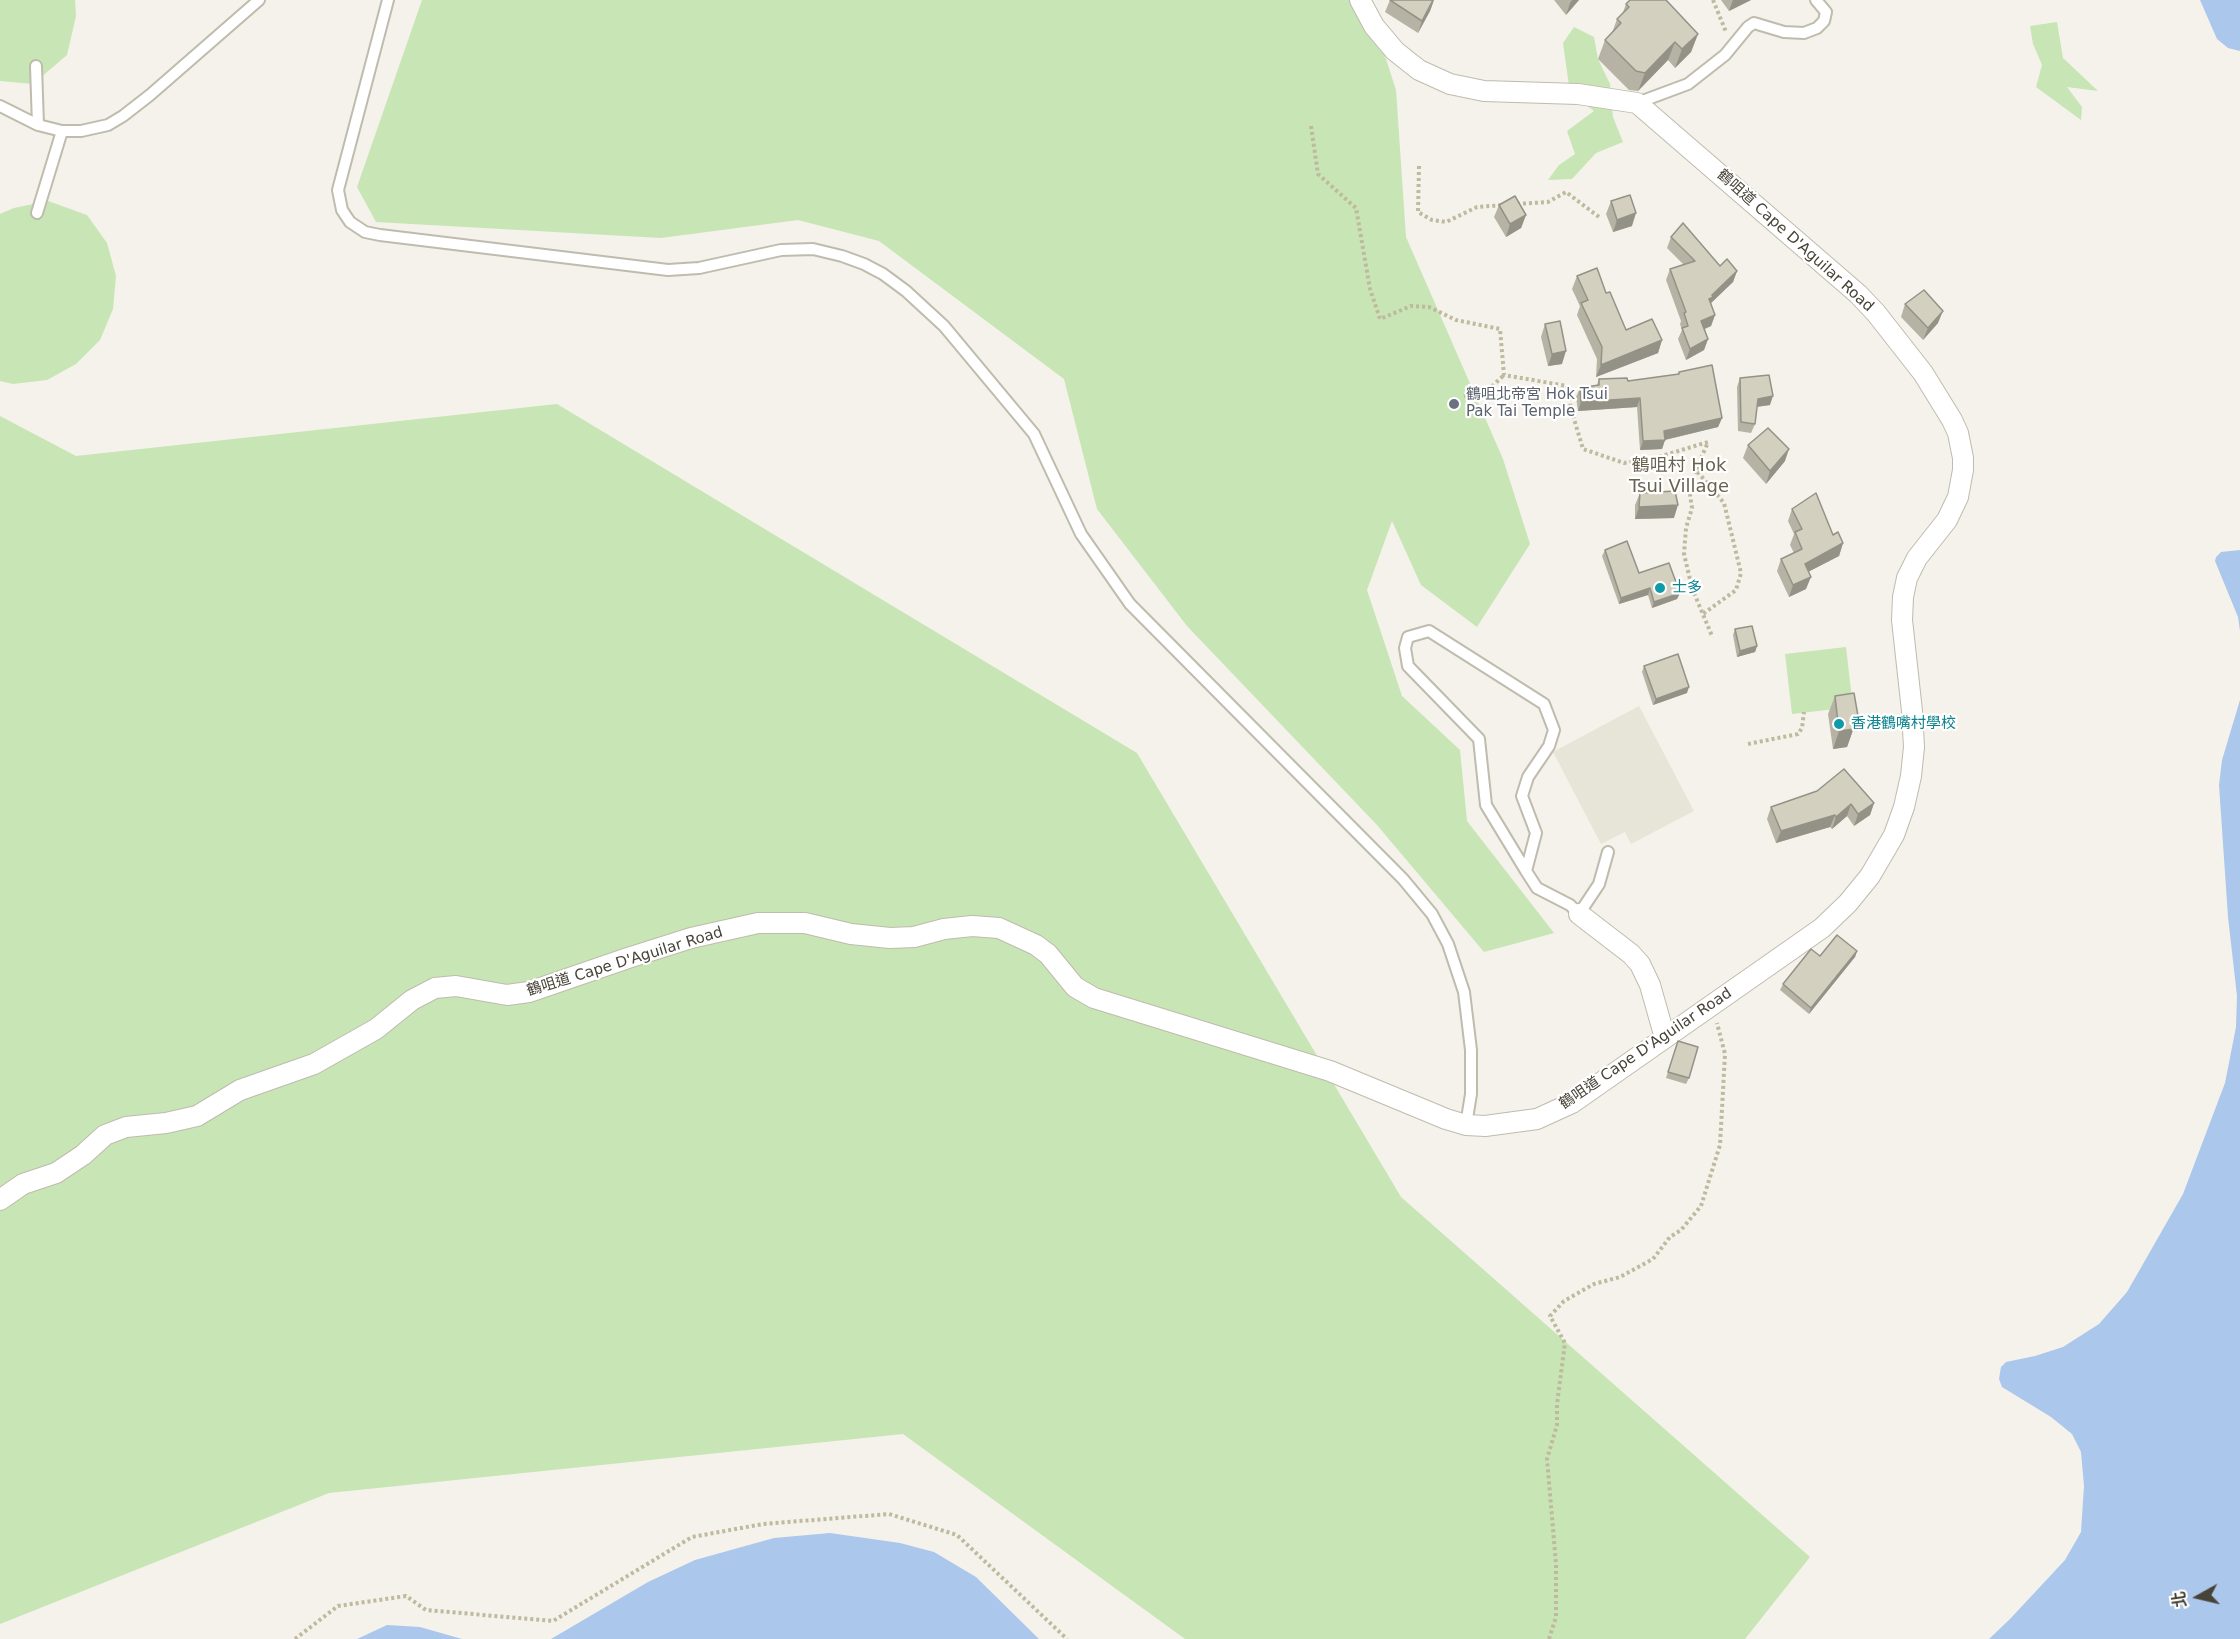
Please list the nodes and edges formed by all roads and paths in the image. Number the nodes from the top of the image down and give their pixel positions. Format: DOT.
graph roads {
  1 [pos="259,0"];
  2 [pos="388,0"];
  3 [pos="1360,0"];
  4 [pos="1713,0"];
  5 [pos="1816,0"];
  6 [pos="1731,46"];
  7 [pos="36,66"];
  8 [pos="1637,103"];
  9 [pos="0,106"];
  10 [pos="38,124"];
  11 [pos="1311,126"];
  12 [pos="62,131"];
  13 [pos="1419,166"];
  14 [pos="37,213"];
  15 [pos="1599,217"];
  16 [pos="1504,375"];
  17 [pos="1464,396"];
  18 [pos="1696,470"];
  19 [pos="1703,614"];
  20 [pos="1712,636"];
  21 [pos="1804,712"];
  22 [pos="1748,744"];
  23 [pos="1608,852"];
  24 [pos="1526,871"];
  25 [pos="1579,914"];
  26 [pos="1709,1007"];
  27 [pos="1665,1038"];
  28 [pos="1466,1125"];
  29 [pos="0,1200"];
  30 [pos="295,1639"];
  31 [pos="1067,1639"];
  32 [pos="1549,1639"];
  1 -- 12 [label="lane"];
  2 -- 28 [label="lane"];
  3 -- 8 [label="street"];
  4 -- 6 [label="path"];
  5 -- 6 [label="lane"];
  6 -- 8 [label="lane"];
  7 -- 10 [label="lane"];
  8 -- 26 [label="street, 鶴咀道 Cape D'Aguilar Road"];
  9 -- 10 [label="lane"];
  10 -- 12 [label="lane"];
  11 -- 16 [label="path"];
  12 -- 14 [label="lane"];
  13 -- 15 [label="path"];
  16 -- 17 [label="path"];
  16 -- 18 [label="path"];
  18 -- 19 [label="path"];
  18 -- 19 [label="path"];
  19 -- 20 [label="path"];
  21 -- 22 [label="path"];
  23 -- 25 [label="lane"];
  24 -- 24 [label="lane"];
  24 -- 25 [label="lane"];
  25 -- 27 [label="street"];
  26 -- 27 [label="street, 鶴咀道 Cape D'Aguilar Road"];
  26 -- 32 [label="path"];
  27 -- 28 [label="street, 鶴咀道 Cape D'Aguilar Road"];
  28 -- 29 [label="street, 鶴咀道 Cape D'Aguilar Road"];
  30 -- 31 [label="path"];
}
